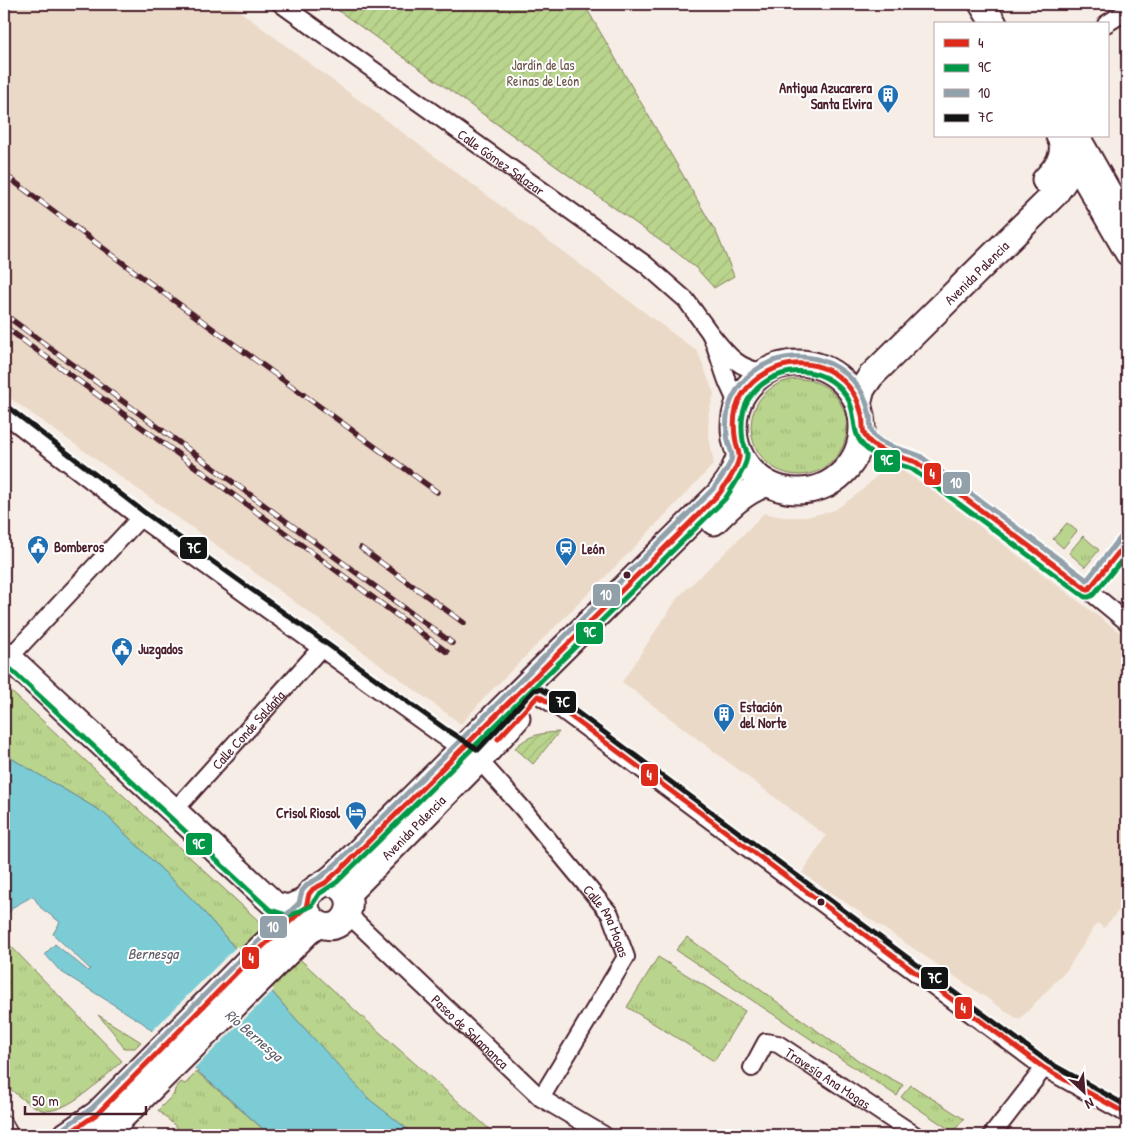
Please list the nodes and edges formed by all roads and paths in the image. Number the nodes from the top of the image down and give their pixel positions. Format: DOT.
graph roads {
  1 [pos="281,4"];
  2 [pos="982,4"];
  3 [pos="1001,4"];
  4 [pos="1127,11"];
  5 [pos="993,22"];
  6 [pos="1012,22"];
  7 [pos="1108,23"];
  8 [pos="1069,138"];
  9 [pos="1070,138"];
  10 [pos="1070,138"];
  11 [pos="1076,164"];
  12 [pos="1092,193"];
  13 [pos="1055,194"];
  14 [pos="1127,222"];
  15 [pos="1127,254"];
  16 [pos="710,333"];
  17 [pos="764,372"];
  18 [pos="834,373"];
  19 [pos="738,403"];
  20 [pos="858,404"];
  21 [pos="5,417"];
  22 [pos="863,434"];
  23 [pos="740,456"];
  24 [pos="765,484"];
  25 [pos="140,518"];
  26 [pos="1127,542"];
  27 [pos="1088,590"];
  28 [pos="1127,622"];
  29 [pos="321,648"];
  30 [pos="6,655"];
  31 [pos="532,692"];
  32 [pos="471,755"];
  33 [pos="174,810"];
  34 [pos="340,896"];
  35 [pos="275,905"];
  36 [pos="311,910"];
  37 [pos="271,949"];
  38 [pos="160,1065"];
  39 [pos="752,1068"];
  40 [pos="1044,1068"];
  41 [pos="541,1098"];
  42 [pos="1127,1114"];
  43 [pos="4,1124"];
  44 [pos="10,1135"];
  45 [pos="66,1135"];
  46 [pos="104,1135"];
  47 [pos="604,1135"];
  48 [pos="915,1135"];
  49 [pos="992,1135"];
  1 -- 16 [label="street, Calle Gómez Salazar"];
  2 -- 5 [label="main road"];
  3 -- 6 [label="main road"];
  4 -- 7 [label="street"];
  8 -- 18 [label="main road, Avenida Palencia"];
  9 -- 11 [label="main road, Avenida Palencia"];
  10 -- 14 [label="main road"];
  11 -- 12 [label="main road"];
  11 -- 13 [label="main road, Avenida Palencia"];
  12 -- 13 [label="main road"];
  12 -- 15 [label="main road"];
  13 -- 20 [label="main road, Avenida Palencia"];
  16 -- 17 [label="street, Calle Gómez Salazar"];
  16 -- 19 [label="street, Calle Gómez Salazar"];
  17 -- 18 [label="main road"];
  17 -- 19 [label="main road"];
  18 -- 20 [label="main road"];
  19 -- 23 [label="main road"];
  20 -- 22 [label="main road"];
  21 -- 25 [label="street"];
  22 -- 24 [label="main road"];
  22 -- 27 [label="street"];
  23 -- 24 [label="main road"];
  23 -- 31 [label="main road"];
  24 -- 31 [label="main road"];
  25 -- 29 [label="street"];
  25 -- 30 [label="street"];
  26 -- 27 [label="street"];
  27 -- 28 [label="street"];
  29 -- 32 [label="street"];
  29 -- 33 [label="street, Calle Conde Saldaña"];
  30 -- 33 [label="main road"];
  31 -- 32 [label="main road, Avenida Palencia"];
  31 -- 40 [label="street"];
  32 -- 34 [label="main road, Avenida Palencia"];
  32 -- 41 [label="street, Calle Ana Mogas"];
  33 -- 35 [label="main road"];
  34 -- 36 [label="main road, Avenida Palencia"];
  34 -- 36 [label="main road, Avenida Palencia"];
  34 -- 41 [label="street, Paseo de Salamanca"];
  35 -- 36 [label="main road"];
  35 -- 37 [label="main road"];
  36 -- 37 [label="main road, Avenida Palencia"];
  37 -- 38 [label="main road, Avenida Palencia"];
  38 -- 45 [label="main road, Avenida Palencia"];
  38 -- 46 [label="main road, Avenida Palencia"];
  39 -- 48 [label="street, Travesía Ana Mogas"];
  40 -- 42 [label="street"];
  40 -- 49 [label="street"];
  41 -- 47 [label="street, Paseo de Salamanca"];
  43 -- 44 [label="street"];
}
